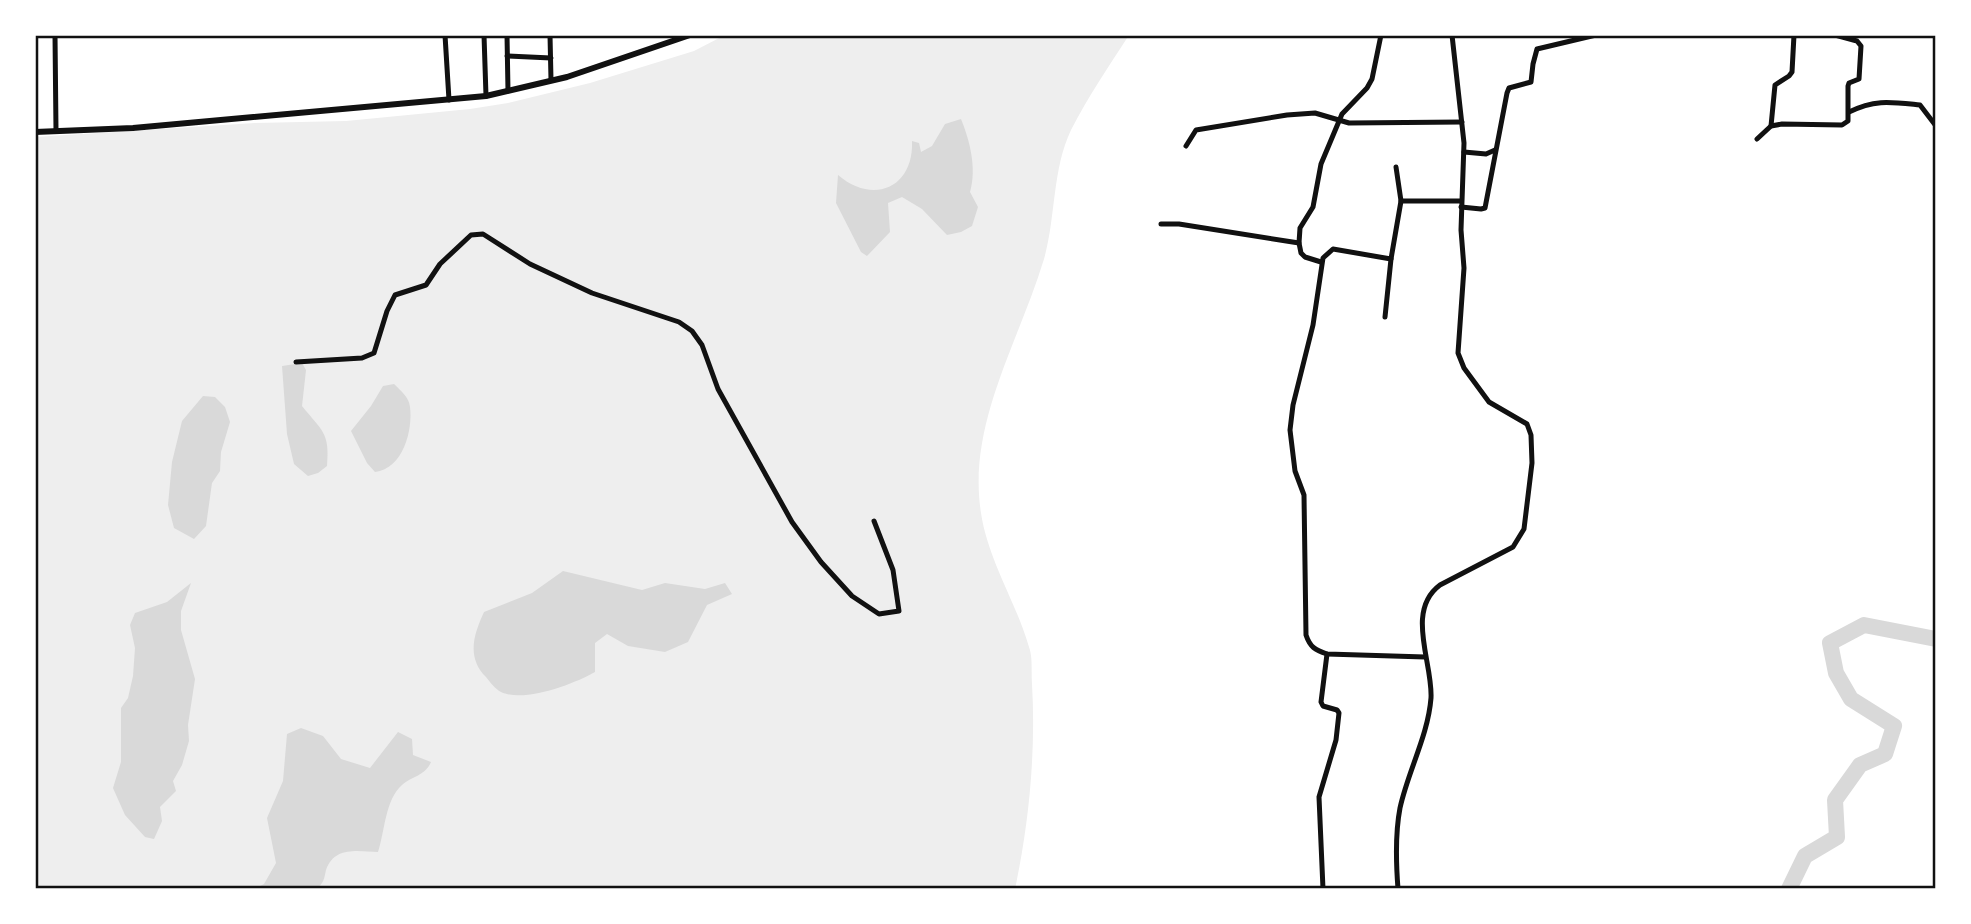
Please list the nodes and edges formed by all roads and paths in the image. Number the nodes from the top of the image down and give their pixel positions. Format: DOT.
graph roads {
  1 [pos="55,35"];
  2 [pos="445,35"];
  3 [pos="484,35"];
  4 [pos="507,35"];
  5 [pos="550,35"];
  6 [pos="691,35"];
  7 [pos="1381,35"];
  8 [pos="1452,35"];
  9 [pos="1596,35"];
  10 [pos="1794,35"];
  11 [pos="1835,35"];
  12 [pos="681,37"];
  13 [pos="507,56"];
  14 [pos="551,58"];
  15 [pos="551,80"];
  16 [pos="508,91"];
  17 [pos="486,96"];
  18 [pos="449,100"];
  19 [pos="1849,112"];
  20 [pos="1339,120"];
  21 [pos="1462,122"];
  22 [pos="1771,126"];
  23 [pos="1936,126"];
  24 [pos="56,131"];
  25 [pos="35,132"];
  26 [pos="1757,139"];
  27 [pos="1186,146"];
  28 [pos="1495,150"];
  29 [pos="1464,152"];
  30 [pos="1396,166"];
  31 [pos="1401,201"];
  32 [pos="1461,204"];
  33 [pos="1161,224"];
  34 [pos="1299,243"];
  35 [pos="1391,259"];
  36 [pos="1321,262"];
  37 [pos="1385,317"];
  38 [pos="296,362"];
  39 [pos="873,521"];
  40 [pos="1327,654"];
  41 [pos="1425,657"];
  42 [pos="1323,889"];
  43 [pos="1398,889"];
  1 -- 24 [label="street"];
  2 -- 18 [label="street"];
  3 -- 17 [label="street"];
  4 -- 13 [label="street"];
  5 -- 14 [label="street"];
  6 -- 12 [label="street"];
  7 -- 20 [label="street"];
  8 -- 21 [label="street"];
  9 -- 28 [label="street"];
  10 -- 22 [label="street"];
  11 -- 19 [label="street"];
  12 -- 15 [label="street"];
  13 -- 14 [label="street"];
  13 -- 16 [label="street"];
  14 -- 15 [label="street"];
  15 -- 16 [label="street"];
  16 -- 17 [label="street"];
  17 -- 18 [label="street"];
  18 -- 24 [label="street"];
  19 -- 22 [label="street"];
  19 -- 23 [label="street"];
  20 -- 21 [label="street"];
  20 -- 27 [label="street"];
  20 -- 34 [label="street"];
  21 -- 29 [label="street"];
  22 -- 26 [label="street"];
  24 -- 25 [label="street"];
  28 -- 29 [label="street"];
  28 -- 32 [label="street"];
  29 -- 32 [label="street"];
  30 -- 31 [label="street"];
  31 -- 32 [label="street"];
  31 -- 35 [label="street"];
  32 -- 41 [label="street"];
  33 -- 34 [label="street"];
  34 -- 36 [label="street"];
  35 -- 36 [label="street"];
  35 -- 37 [label="street"];
  36 -- 40 [label="street"];
  38 -- 39 [label="street"];
  40 -- 41 [label="street"];
  40 -- 42 [label="street"];
  41 -- 43 [label="street"];
}
